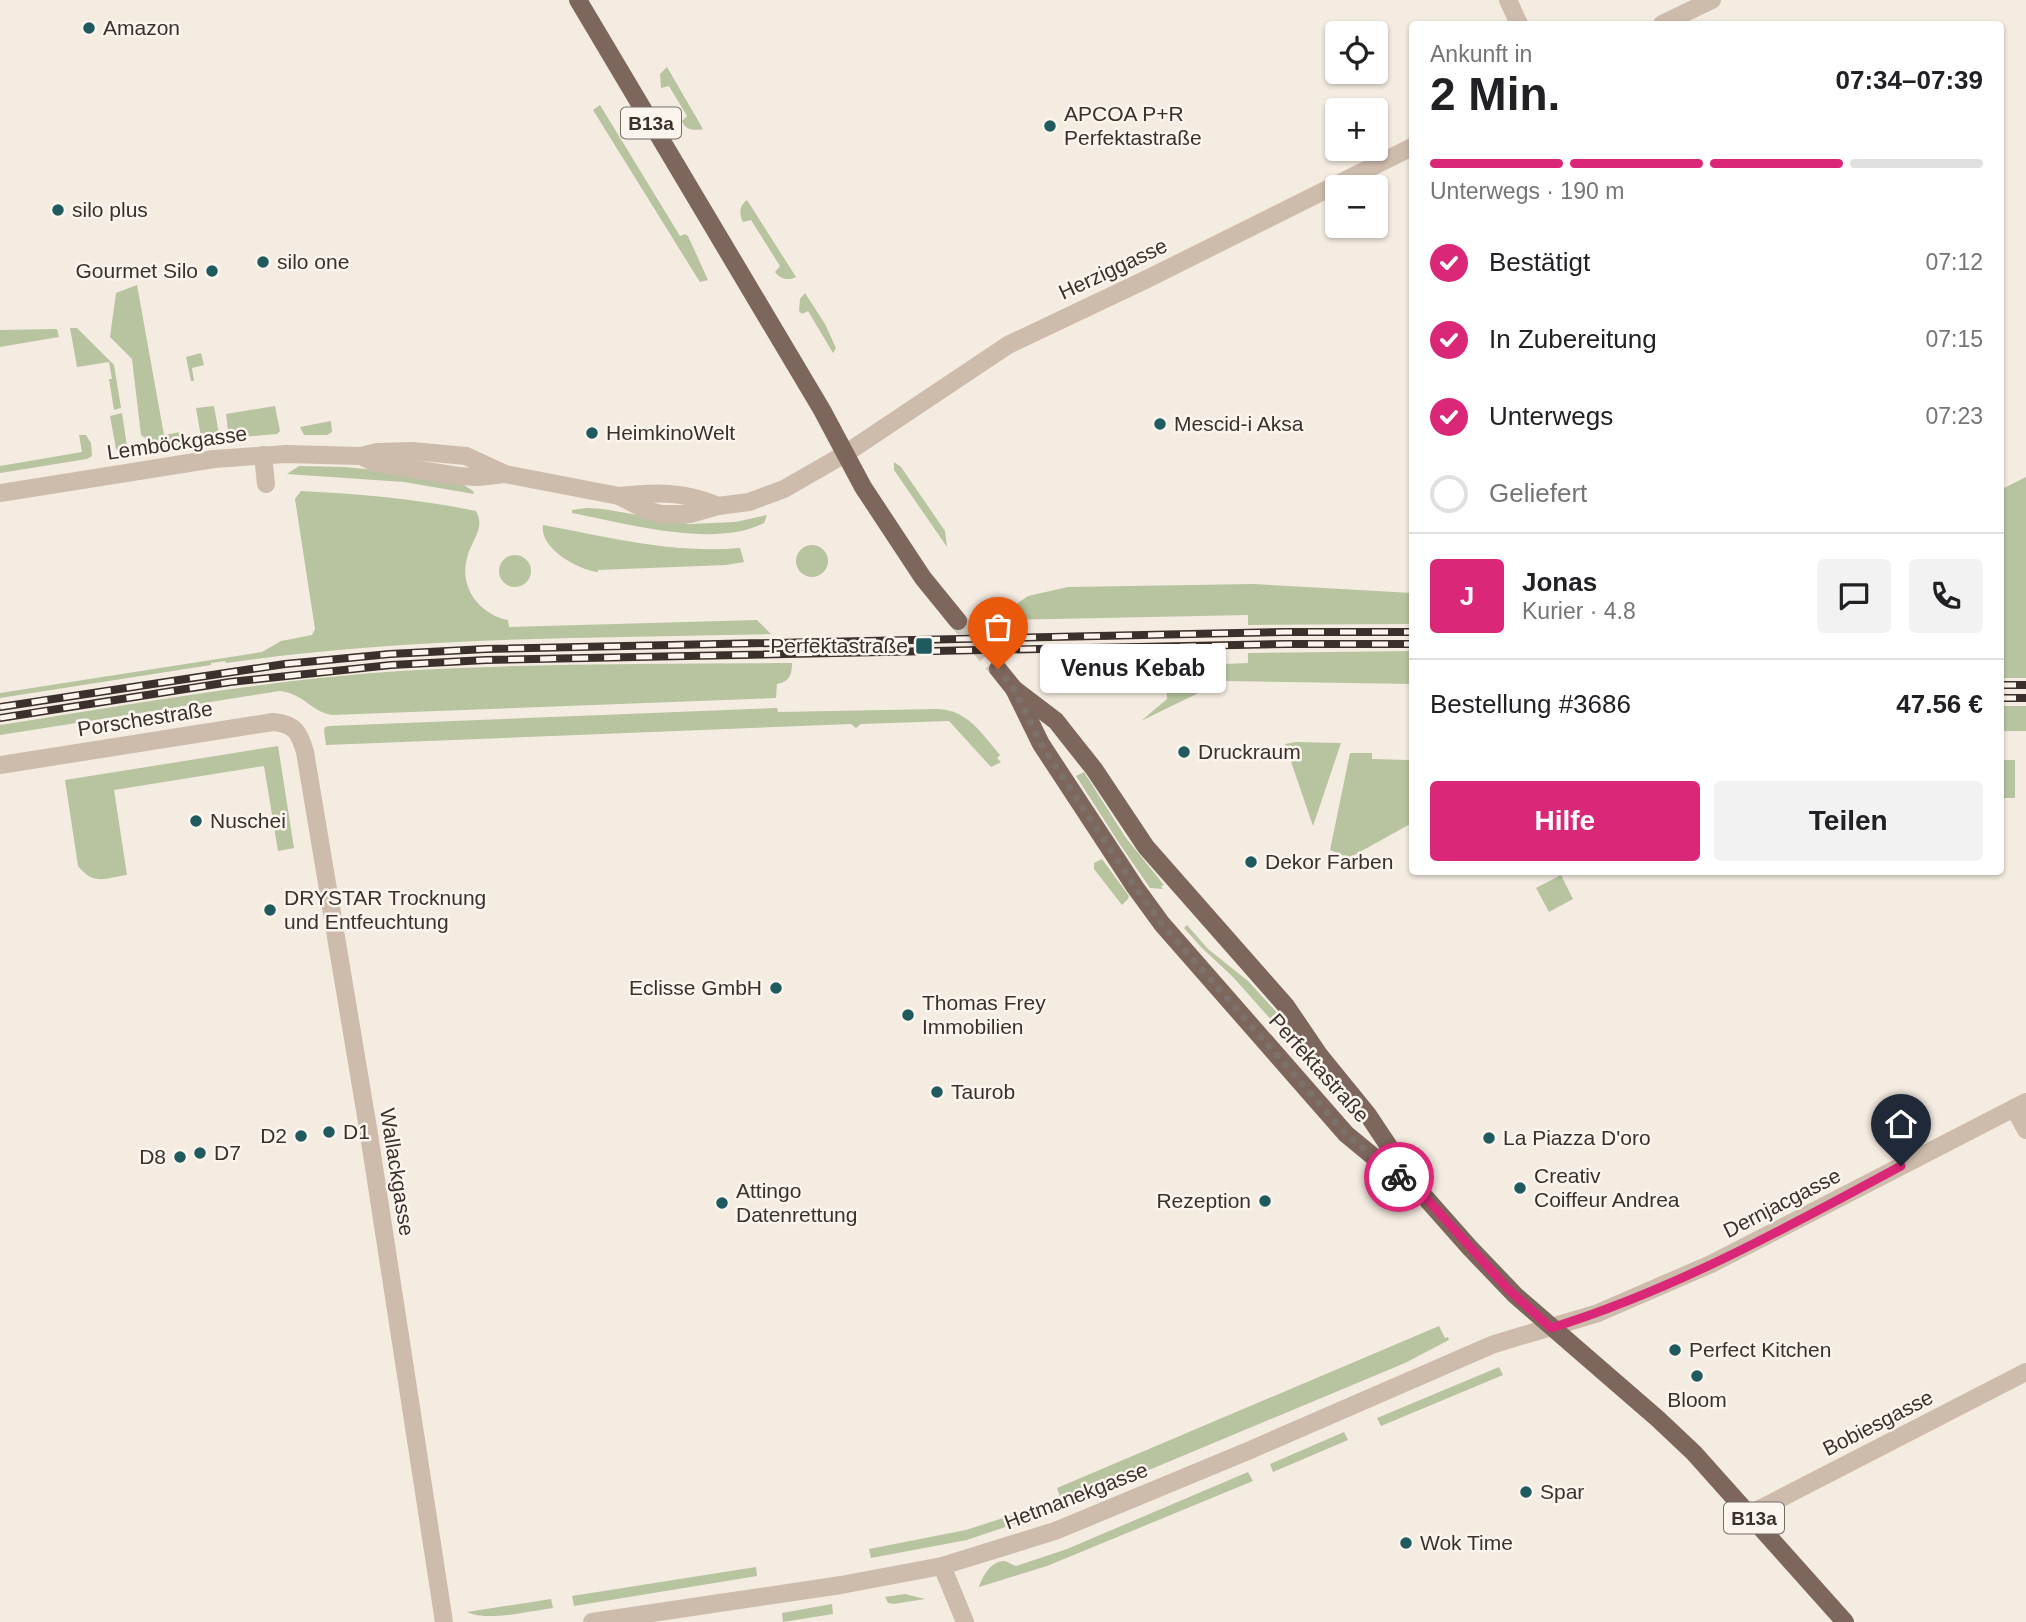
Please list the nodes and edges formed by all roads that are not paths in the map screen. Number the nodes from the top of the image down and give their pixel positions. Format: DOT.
graph roads {
  1 [pos="578,0"];
  2 [pos="1508,0"];
  3 [pos="1712,0"];
  4 [pos="1518,21"];
  5 [pos="1668,21"];
  6 [pos="1409,149"];
  7 [pos="845,454"];
  8 [pos="263,455"];
  9 [pos="267,484"];
  10 [pos="0,493"];
  11 [pos="958,621"];
  12 [pos="998,669"];
  13 [pos="1014,689"];
  14 [pos="296,730"];
  15 [pos="0,765"];
  16 [pos="2020,1105"];
  17 [pos="2026,1130"];
  18 [pos="1416,1187"];
  19 [pos="1551,1328"];
  20 [pos="2026,1372"];
  21 [pos="1751,1514"];
  22 [pos="942,1566"];
  23 [pos="444,1622"];
  24 [pos="592,1622"];
  25 [pos="965,1622"];
  26 [pos="1845,1622"];
  1 -- 7 [label="main road, B13a"];
  2 -- 4 [label="street"];
  3 -- 5 [label="street"];
  6 -- 7 [label="street, Herziggasse"];
  7 -- 8 [label="street, Lemböckgasse"];
  7 -- 11 [label="main road, B13a"];
  8 -- 9 [label="street"];
  8 -- 10 [label="street, Lemböckgasse"];
  12 -- 13 [label="main road, Perfektastraße / B13a"];
  13 -- 18 [label="main road, Perfektastraße / B13a"];
  13 -- 18 [label="main road, Perfektastraße / B13a"];
  14 -- 15 [label="street, Porschestraße"];
  14 -- 23 [label="street, Wallackgasse"];
  16 -- 17 [label="street"];
  16 -- 19 [label="street, Dernjacgasse"];
  18 -- 19 [label="main road, Perfektastraße / B13a"];
  19 -- 21 [label="main road, Perfektastraße / B13a"];
  19 -- 22 [label="street, Hetmanekgasse"];
  20 -- 21 [label="street, Bobiesgasse"];
  21 -- 26 [label="main road, Perfektastraße / B13a"];
  22 -- 24 [label="street, Hetmanekgasse"];
  22 -- 25 [label="street"];
}
